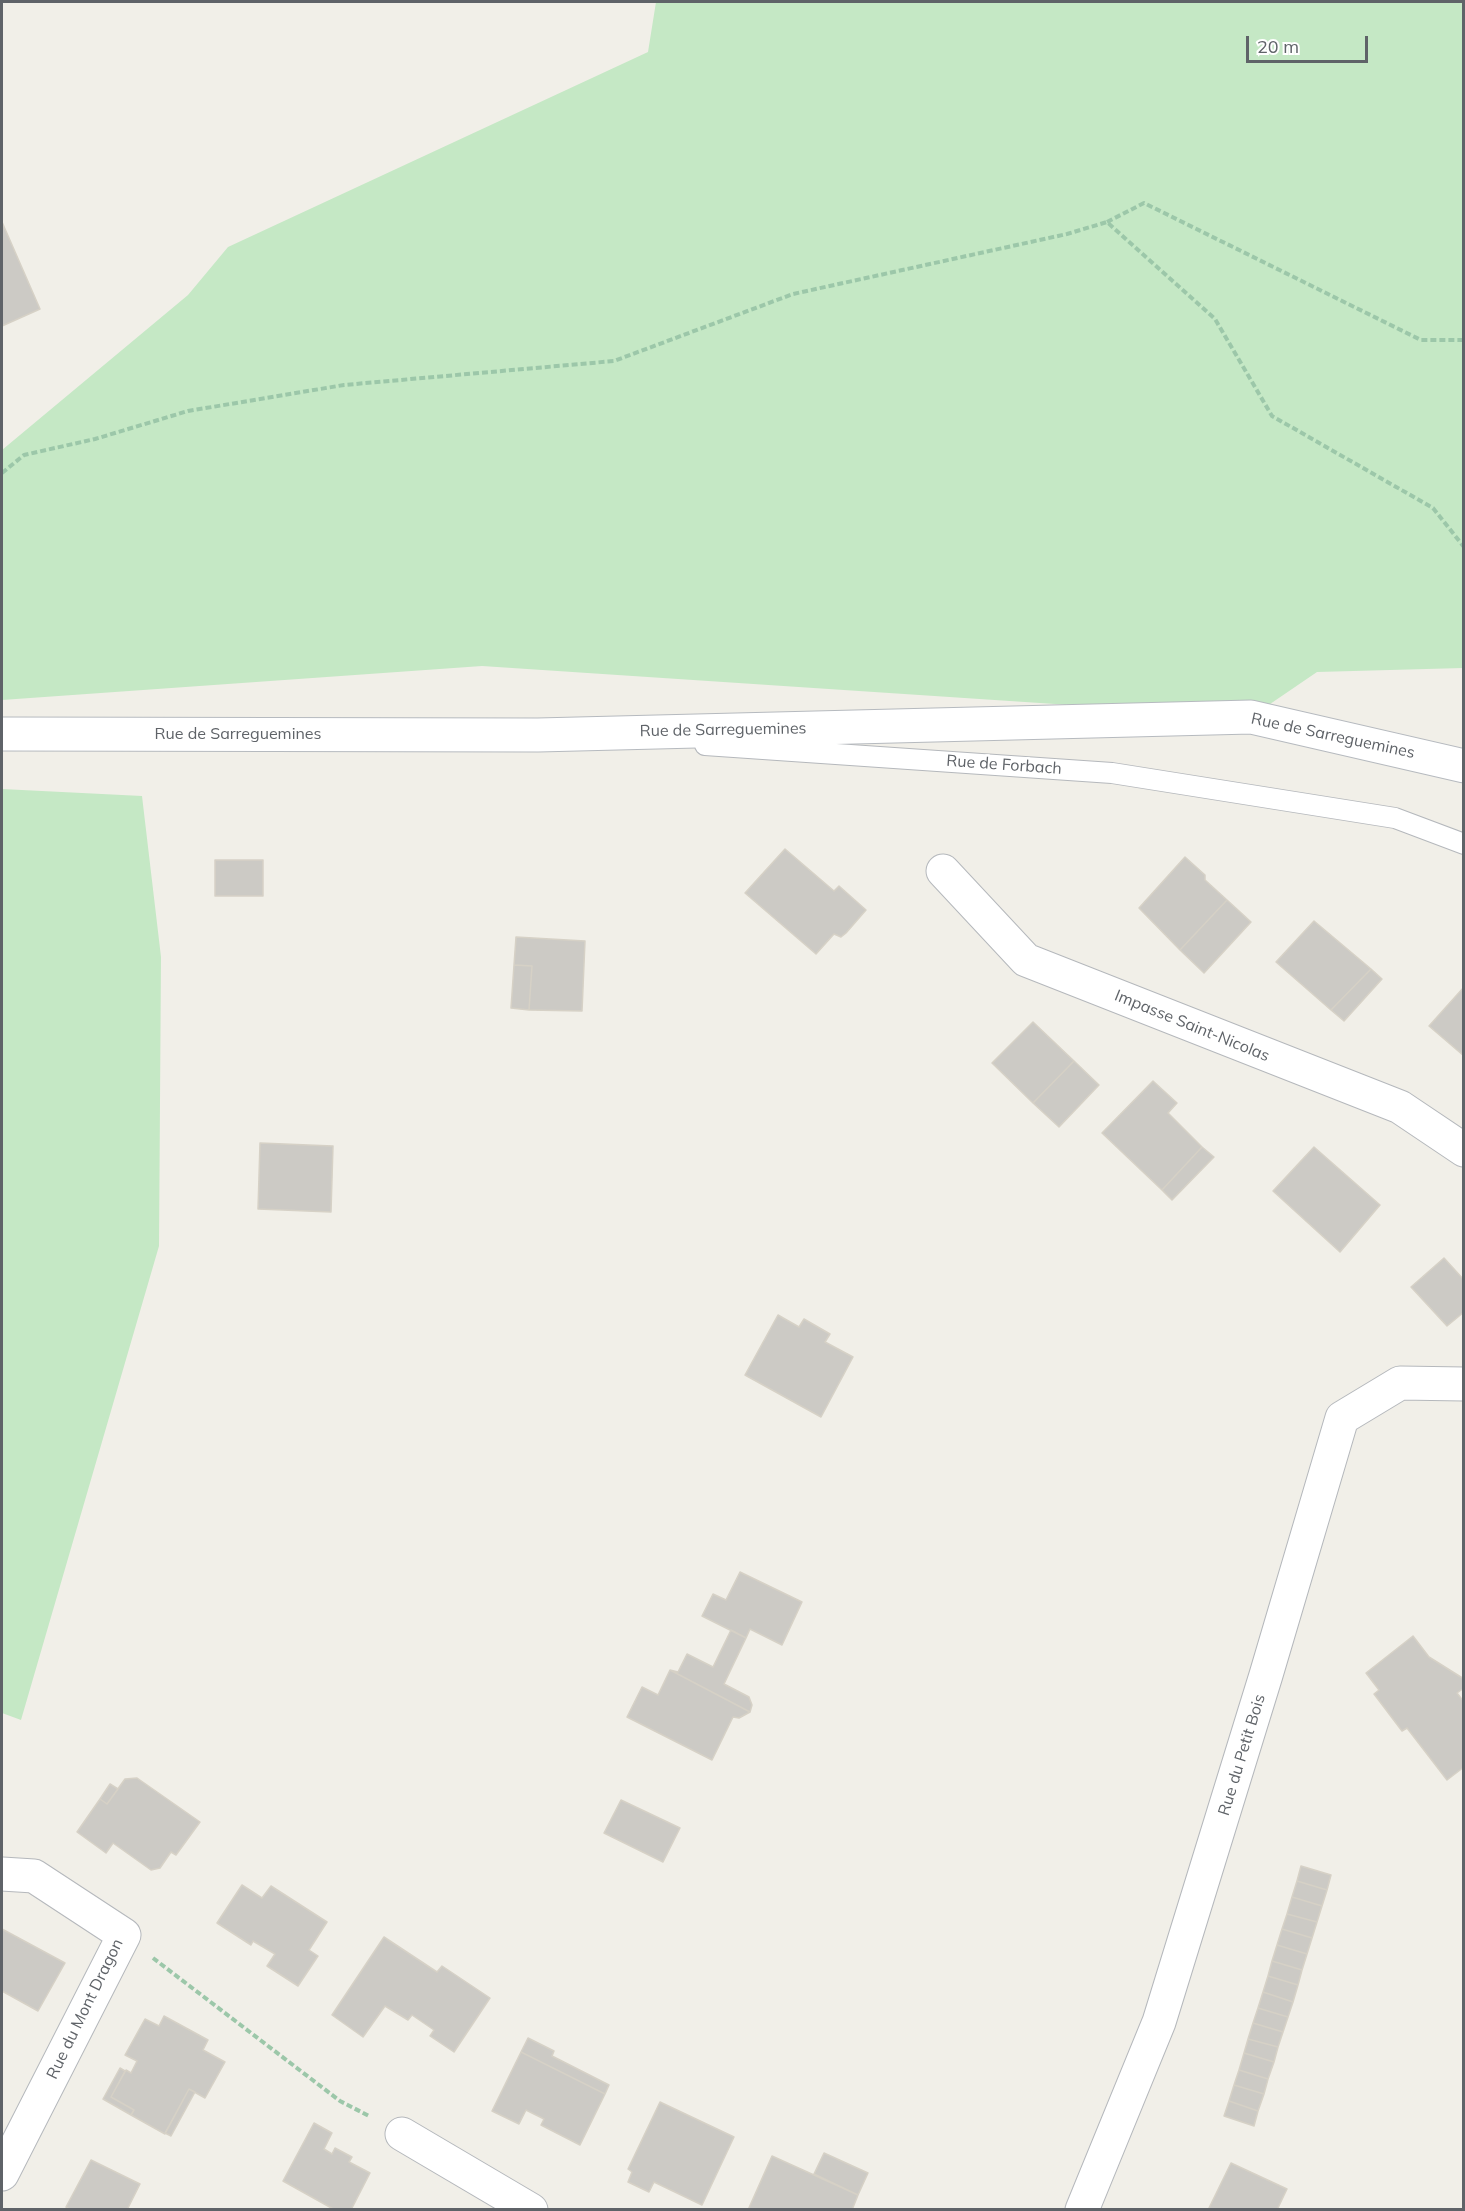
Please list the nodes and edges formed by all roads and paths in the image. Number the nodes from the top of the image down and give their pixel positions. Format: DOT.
graph roads {
  1 [pos="1107,222"];
  2 [pos="1464,339"];
  3 [pos="2,473"];
  4 [pos="1464,547"];
  5 [pos="2,734"];
  6 [pos="538,735"];
  7 [pos="1456,762"];
  8 [pos="1464,844"];
  9 [pos="944,871"];
  10 [pos="1464,1150"];
  11 [pos="1464,1384"];
  12 [pos="2,1874"];
  13 [pos="124,1935"];
  14 [pos="402,2134"];
  15 [pos="2,2174"];
  16 [pos="531,2210"];
  17 [pos="1082,2210"];
  1 -- 2 [label="path"];
  1 -- 3 [label="path"];
  1 -- 4 [label="path"];
  5 -- 6 [label="street, Rue de Sarreguemines"];
  6 -- 7 [label="street, Rue de Sarreguemines"];
  6 -- 8 [label="lane, Rue de Forbach"];
  9 -- 10 [label="street, Impasse Saint-Nicolas"];
  11 -- 17 [label="street, Rue du Petit Bois"];
  12 -- 13 [label="street, Rue du Mont Dragon"];
  13 -- 14 [label="path"];
  13 -- 15 [label="street, Rue du Mont Dragon"];
  14 -- 16 [label="street"];
}
